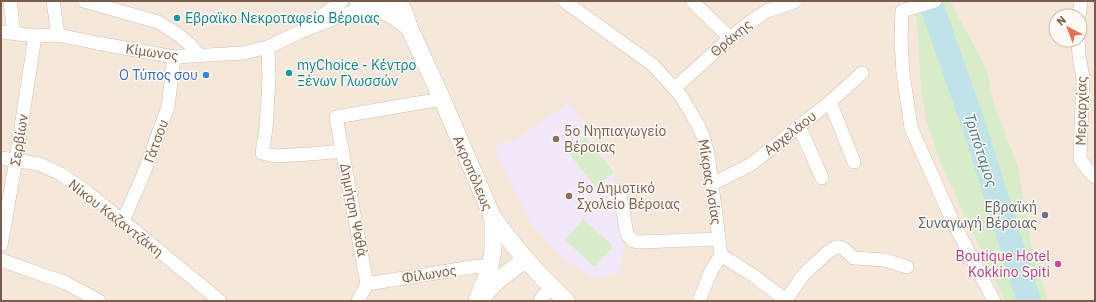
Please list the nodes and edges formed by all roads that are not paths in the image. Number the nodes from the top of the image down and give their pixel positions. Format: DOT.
graph roads {
  1 [pos="10,1"];
  2 [pos="53,1"];
  3 [pos="84,1"];
  4 [pos="342,1"];
  5 [pos="398,1"];
  6 [pos="564,1"];
  7 [pos="692,1"];
  8 [pos="796,1"];
  9 [pos="935,1"];
  10 [pos="371,4"];
  11 [pos="409,27"];
  12 [pos="1,32"];
  13 [pos="300,32"];
  14 [pos="14,33"];
  15 [pos="58,35"];
  16 [pos="35,36"];
  17 [pos="730,38"];
  18 [pos="268,47"];
  19 [pos="1079,48"];
  20 [pos="200,56"];
  21 [pos="174,57"];
  22 [pos="862,73"];
  23 [pos="675,88"];
  24 [pos="442,99"];
  25 [pos="830,102"];
  26 [pos="799,126"];
  27 [pos="343,151"];
  28 [pos="1,158"];
  29 [pos="16,160"];
  30 [pos="854,162"];
  31 [pos="1095,177"];
  32 [pos="822,178"];
  33 [pos="712,184"];
  34 [pos="619,190"];
  35 [pos="493,218"];
  36 [pos="123,221"];
  37 [pos="719,239"];
  38 [pos="1,245"];
  39 [pos="521,253"];
  40 [pos="721,255"];
  41 [pos="1,260"];
  42 [pos="907,266"];
  43 [pos="490,267"];
  44 [pos="512,270"];
  45 [pos="547,282"];
  46 [pos="367,284"];
  47 [pos="99,301"];
  48 [pos="220,301"];
  49 [pos="358,301"];
  50 [pos="478,301"];
  51 [pos="540,301"];
  52 [pos="566,301"];
  53 [pos="699,301"];
  54 [pos="786,301"];
  55 [pos="994,301"];
  1 -- 14 [label="street"];
  2 -- 15 [label="street"];
  3 -- 20 [label="street"];
  4 -- 13 [label="street, Κίμωνος"];
  5 -- 11 [label="street, Ακροπόλεως"];
  6 -- 23 [label="street, Μίκρας Ασίας"];
  7 -- 17 [label="street"];
  8 -- 17 [label="street, Θράκης"];
  9 -- 55 [label="street"];
  10 -- 11 [label="street"];
  10 -- 13 [label="street, Κίμωνος"];
  11 -- 24 [label="street, Ακροπόλεως"];
  12 -- 14 [label="street, Κίμωνος"];
  13 -- 18 [label="street, Κίμωνος"];
  14 -- 16 [label="street, Κίμωνος"];
  15 -- 16 [label="street, Κίμωνος"];
  15 -- 21 [label="street, Κίμωνος"];
  16 -- 29 [label="street, Σερβίων"];
  17 -- 23 [label="street, Θράκης"];
  18 -- 20 [label="street, Κίμωνος"];
  18 -- 27 [label="street"];
  19 -- 31 [label="street, Μεραρχίας"];
  20 -- 21 [label="street, Κίμωνος"];
  21 -- 36 [label="street, Γάτσου"];
  22 -- 25 [label="street, Αρχελάου"];
  23 -- 33 [label="street, Μίκρας Ασίας"];
  24 -- 27 [label="street, Δημήτρη Ψαθά"];
  24 -- 35 [label="street, Ακροπόλεως"];
  25 -- 26 [label="street, Αρχελάου"];
  25 -- 30 [label="street"];
  26 -- 32 [label="street"];
  26 -- 33 [label="street, Αρχελάου"];
  27 -- 46 [label="street, Δημήτρη Ψαθά"];
  28 -- 29 [label="street, Νίκου Καζαντζάκη"];
  29 -- 36 [label="street, Νίκου Καζαντζάκη"];
  29 -- 38 [label="street, Σερβίων"];
  33 -- 37 [label="street, Μίκρας Ασίας"];
  34 -- 37 [label="street"];
  35 -- 39 [label="street, Ακροπόλεως"];
  35 -- 43 [label="street"];
  36 -- 48 [label="street, Νίκου Καζαντζάκη"];
  37 -- 40 [label="street, Μίκρας Ασίας"];
  39 -- 43 [label="street"];
  39 -- 44 [label="street"];
  39 -- 45 [label="street, Ακροπόλεως"];
  40 -- 53 [label="street"];
  40 -- 54 [label="street"];
  41 -- 47 [label="street"];
  42 -- 54 [label="street"];
  43 -- 46 [label="street, Φίλωνος"];
  43 -- 50 [label="street"];
  44 -- 45 [label="street"];
  44 -- 50 [label="street"];
  45 -- 51 [label="street"];
  45 -- 52 [label="street, Ακροπόλεως"];
  46 -- 49 [label="street"];
}
